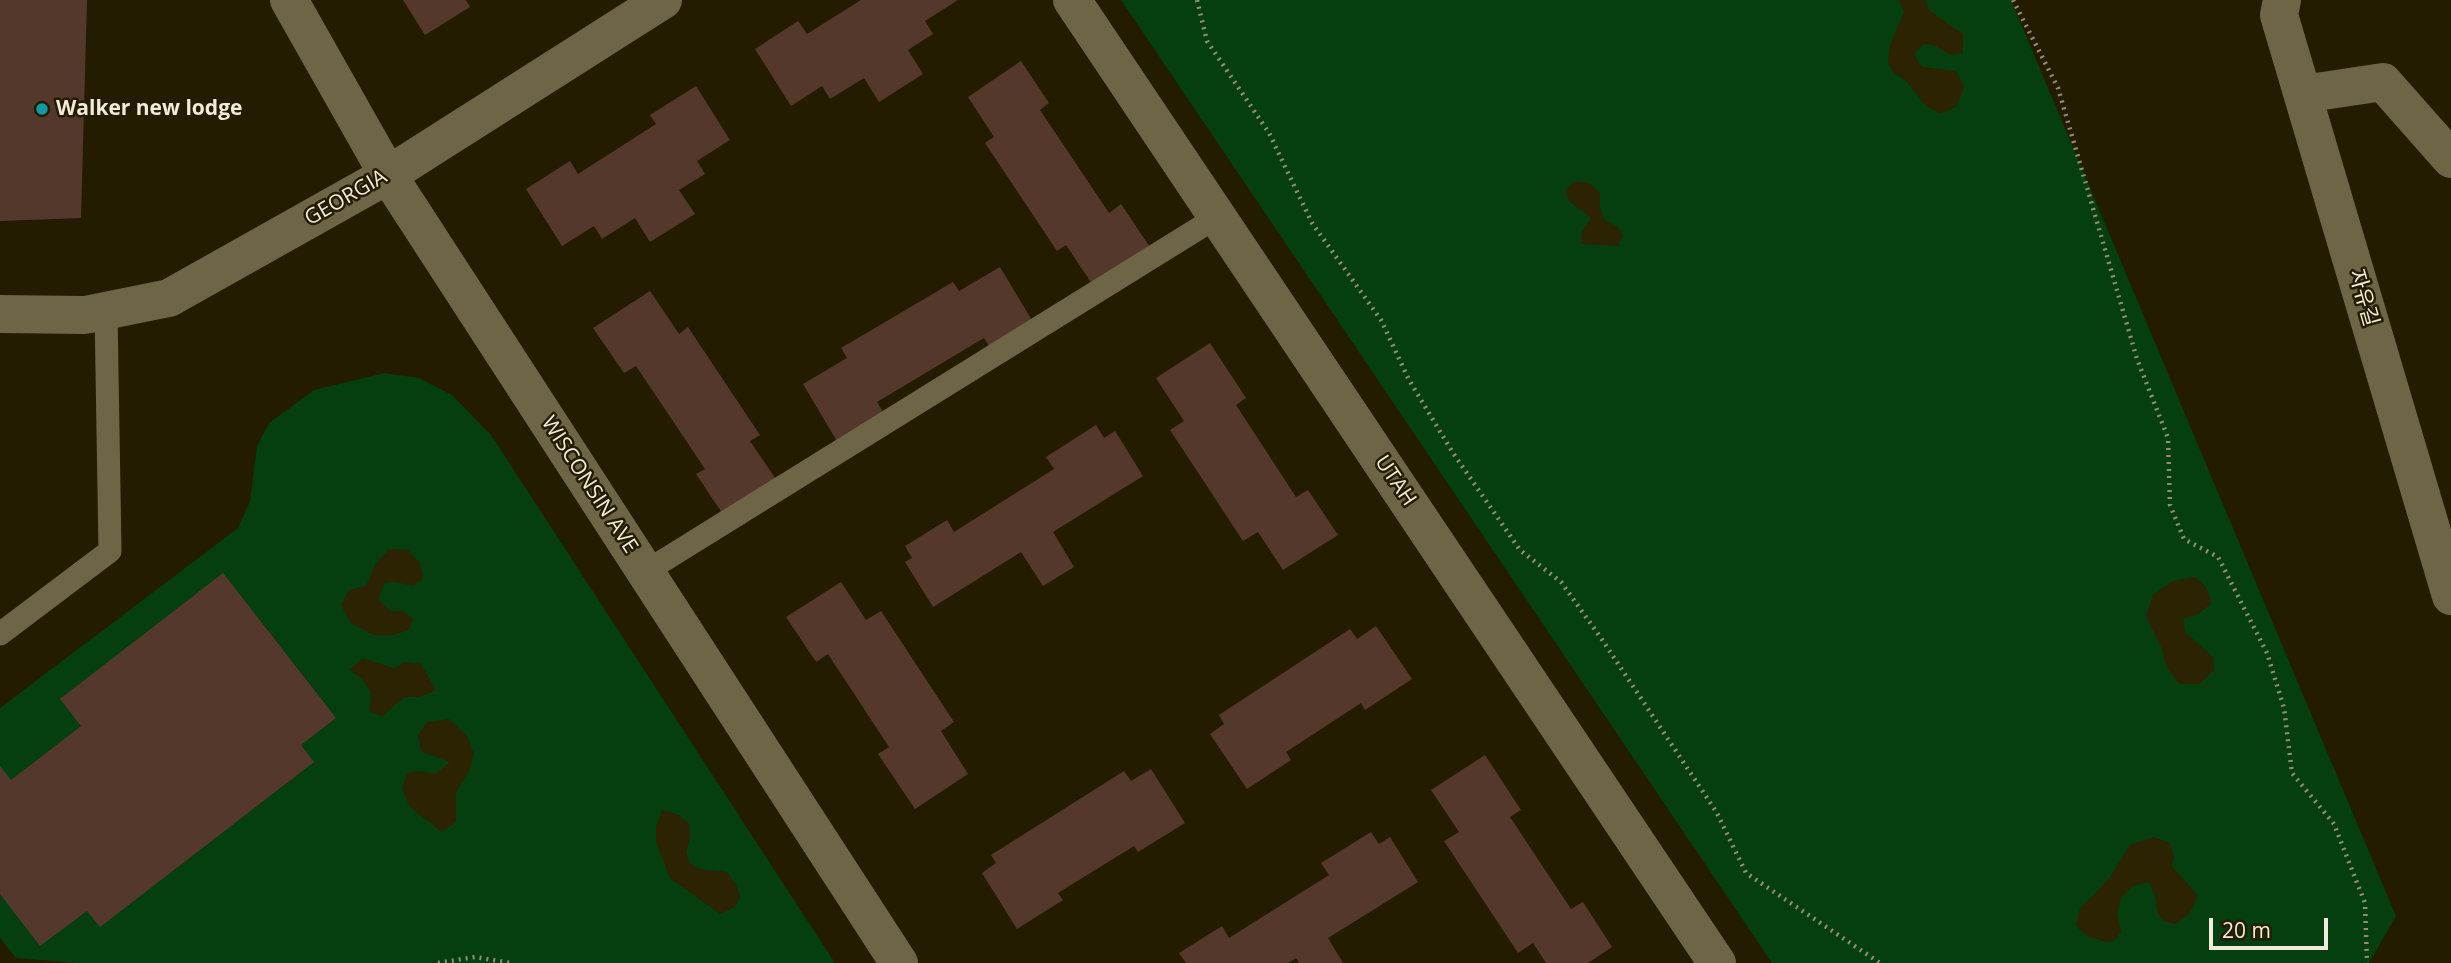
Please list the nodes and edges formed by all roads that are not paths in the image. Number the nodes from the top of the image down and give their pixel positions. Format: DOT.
graph roads {
  1 [pos="289,0"];
  2 [pos="663,0"];
  3 [pos="1072,0"];
  4 [pos="2282,0"];
  5 [pos="2303,94"];
  6 [pos="2451,159"];
  7 [pos="388,175"];
  8 [pos="1217,217"];
  9 [pos="106,311"];
  10 [pos="0,314"];
  11 [pos="645,572"];
  12 [pos="2451,596"];
  13 [pos="0,634"];
  14 [pos="899,963"];
  15 [pos="1717,963"];
  1 -- 7 [label="street, WISCONSIN AVE"];
  2 -- 7 [label="street, GEORGIA"];
  3 -- 8 [label="street, UTAH"];
  4 -- 5 [label="street, 자유길"];
  5 -- 6 [label="street"];
  5 -- 12 [label="street, 자유길"];
  7 -- 9 [label="street, GEORGIA"];
  7 -- 11 [label="street, WISCONSIN AVE"];
  8 -- 11 [label="lane"];
  8 -- 15 [label="street, UTAH"];
  9 -- 10 [label="street, GEORGIA"];
  9 -- 13 [label="lane"];
  11 -- 14 [label="street, WISCONSIN AVE"];
}
